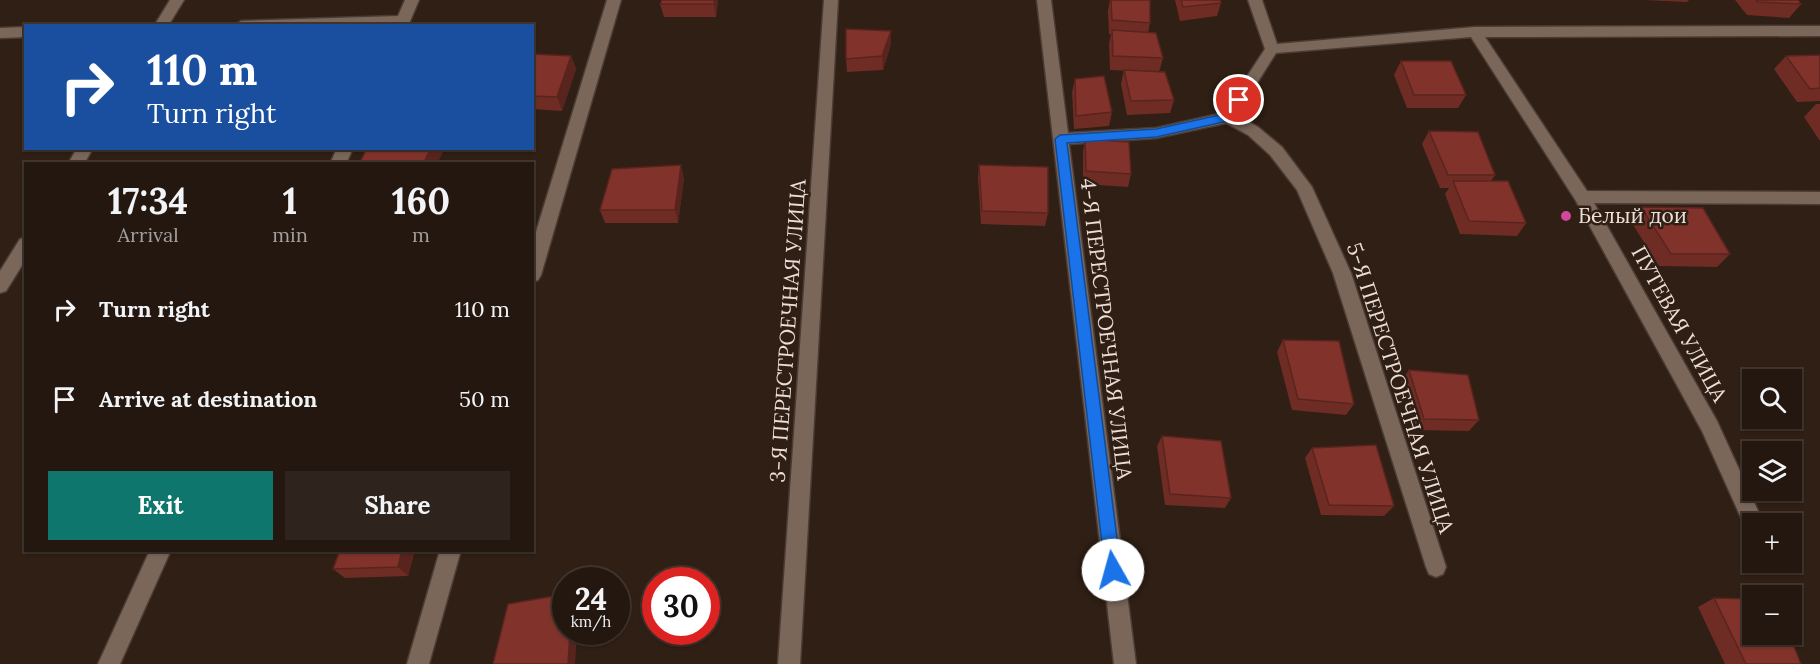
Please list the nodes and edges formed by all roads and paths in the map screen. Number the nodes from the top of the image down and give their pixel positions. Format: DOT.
graph roads {
  1 [pos="177,0"];
  2 [pos="412,0"];
  3 [pos="614,0"];
  4 [pos="831,0"];
  5 [pos="1044,0"];
  6 [pos="1255,0"];
  7 [pos="403,23"];
  8 [pos="162,24"];
  9 [pos="349,24"];
  10 [pos="1820,31"];
  11 [pos="24,32"];
  12 [pos="1475,32"];
  13 [pos="0,33"];
  14 [pos="1272,49"];
  15 [pos="1228,117"];
  16 [pos="1060,139"];
  17 [pos="1582,197"];
  18 [pos="1820,198"];
  19 [pos="24,247"];
  20 [pos="534,268"];
  21 [pos="0,286"];
  22 [pos="1749,513"];
  23 [pos="160,552"];
  24 [pos="450,552"];
  25 [pos="1436,567"];
  26 [pos="109,664"];
  27 [pos="418,664"];
  28 [pos="789,664"];
  29 [pos="1125,664"];
  1 -- 8 [label="street"];
  2 -- 7 [label="street"];
  3 -- 20 [label="street"];
  4 -- 28 [label="street, 3-Я ПЕРЕСТРОЕЧНАЯ УЛИЦА"];
  5 -- 16 [label="street, 4-Я ПЕРЕСТРОЕЧНАЯ УЛИЦА"];
  6 -- 14 [label="street"];
  7 -- 9 [label="street"];
  10 -- 12 [label="street"];
  11 -- 13 [label="street"];
  12 -- 14 [label="street"];
  12 -- 17 [label="street, ПУТЕВАЯ УЛИЦА"];
  14 -- 15 [label="street"];
  15 -- 16 [label="street"];
  15 -- 25 [label="street, 5-Я ПЕРЕСТРОЕЧНАЯ УЛИЦА"];
  16 -- 29 [label="street, 4-Я ПЕРЕСТРОЕЧНАЯ УЛИЦА"];
  17 -- 18 [label="street"];
  17 -- 22 [label="street, ПУТЕВАЯ УЛИЦА"];
  19 -- 21 [label="street"];
  23 -- 26 [label="street"];
  24 -- 27 [label="street"];
}
